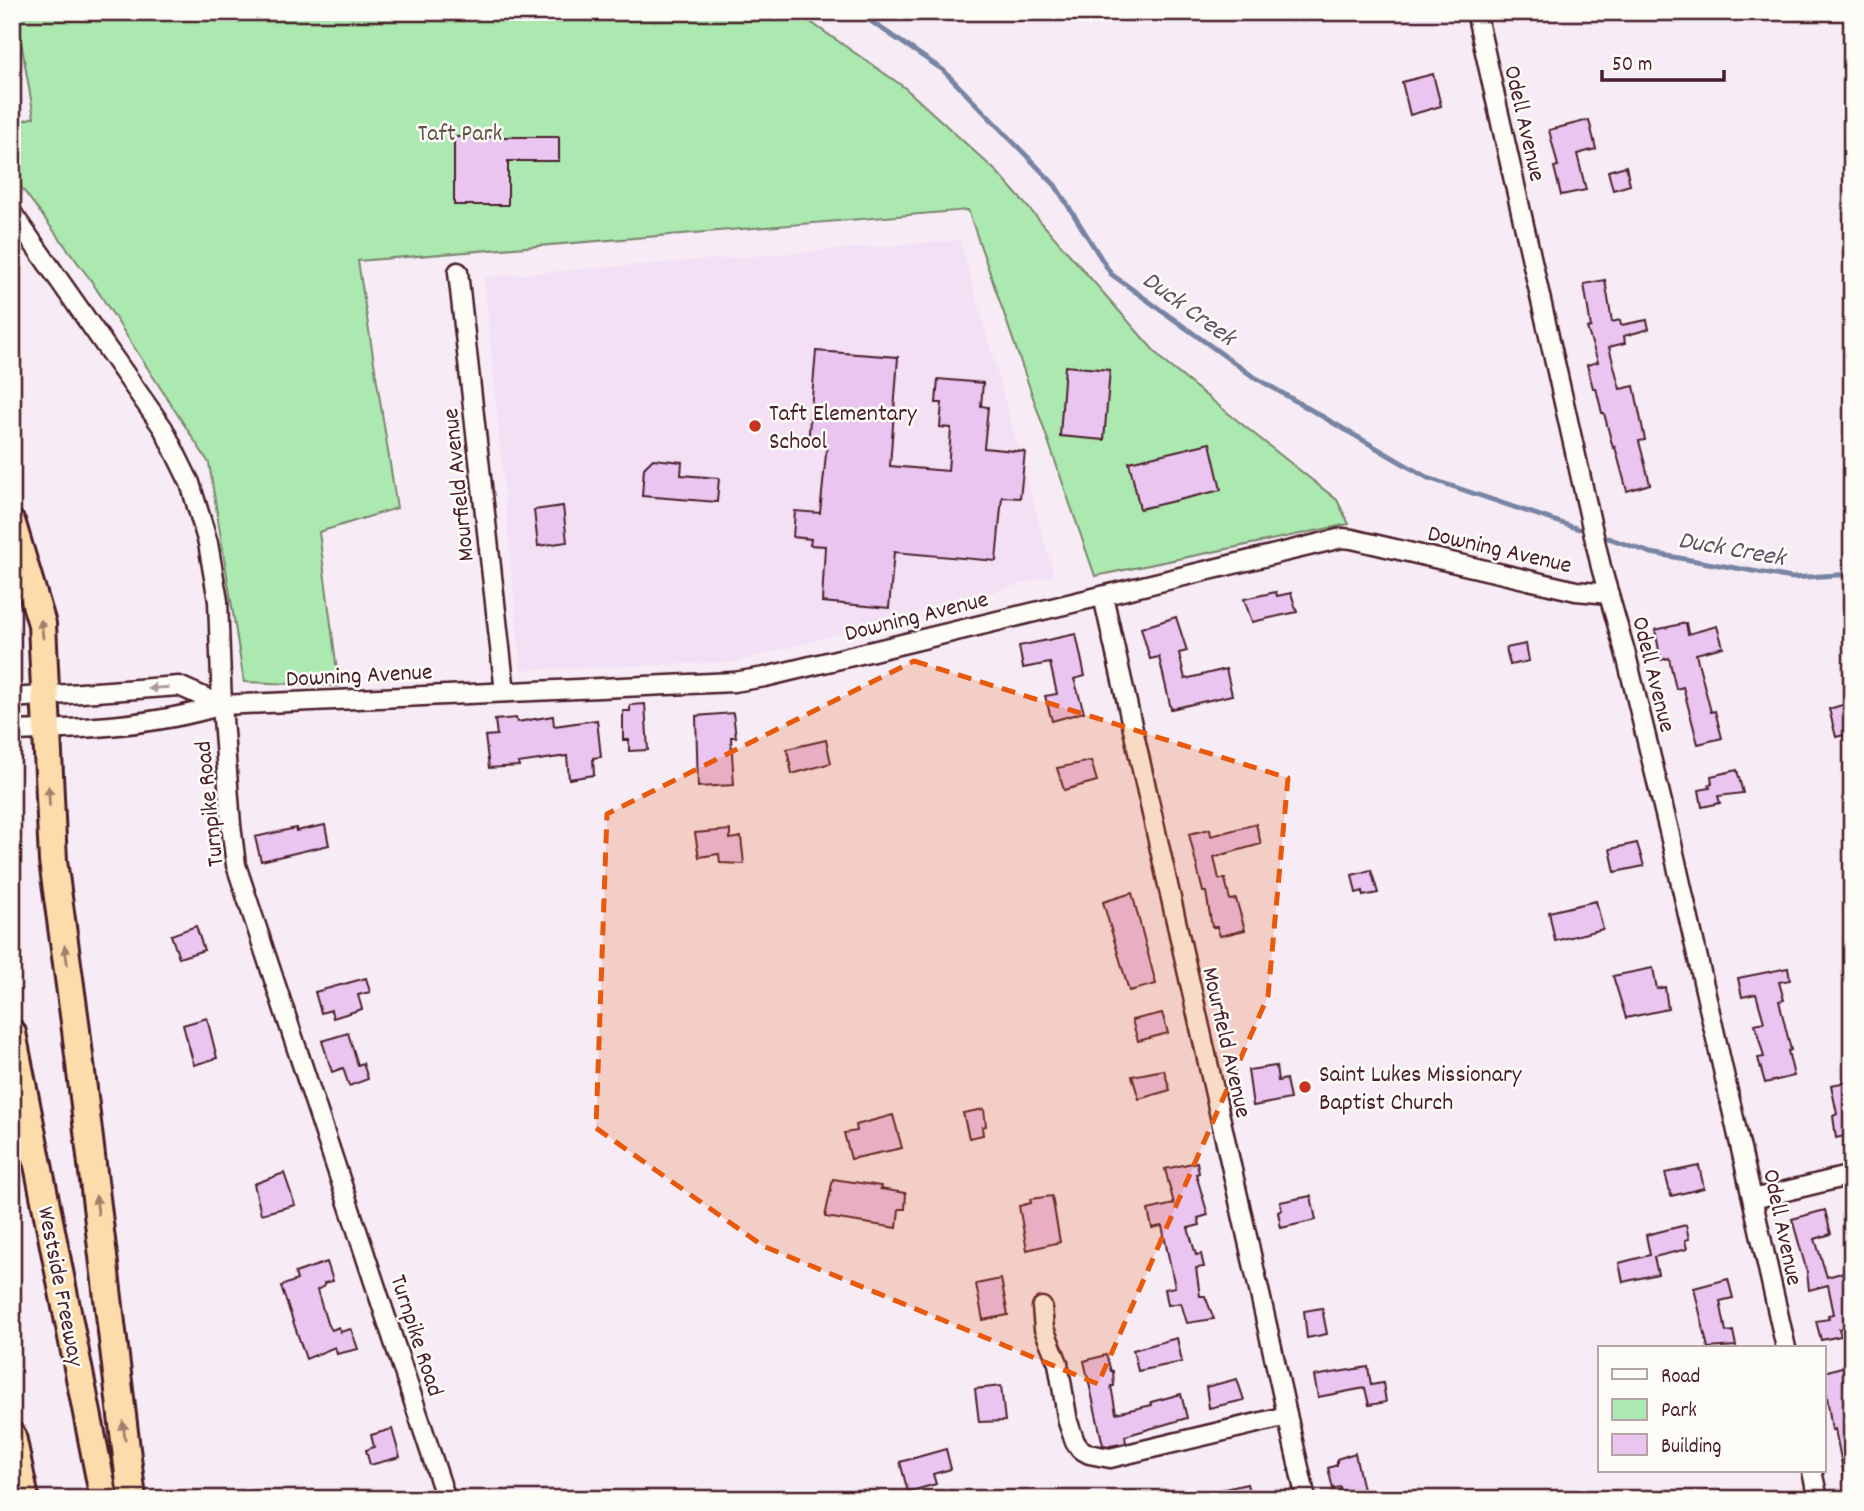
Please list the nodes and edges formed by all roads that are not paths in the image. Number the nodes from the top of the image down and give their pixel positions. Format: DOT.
graph roads {
  1 [pos="1476,12"];
  2 [pos="12,213"];
  3 [pos="458,272"];
  4 [pos="12,524"];
  5 [pos="1609,594"];
  6 [pos="1103,596"];
  7 [pos="505,692"];
  8 [pos="45,697"];
  9 [pos="12,698"];
  10 [pos="222,705"];
  11 [pos="46,730"];
  12 [pos="12,731"];
  13 [pos="12,1033"];
  14 [pos="1852,1175"];
  15 [pos="1753,1199"];
  16 [pos="1042,1307"];
  17 [pos="1786,1346"];
  18 [pos="1287,1416"];
  19 [pos="12,1436"];
  20 [pos="1812,1472"];
  21 [pos="25,1499"];
  22 [pos="104,1499"];
  23 [pos="132,1499"];
  24 [pos="446,1499"];
  25 [pos="1306,1499"];
  26 [pos="1818,1499"];
  1 -- 5 [label="street, Odell Avenue"];
  2 -- 10 [label="street, Turnpike Road"];
  3 -- 7 [label="street, Mourfield Avenue"];
  8 -- 4 [label="highway, one-way"];
  5 -- 6 [label="street, Downing Avenue"];
  5 -- 15 [label="street, Odell Avenue"];
  6 -- 7 [label="street, Downing Avenue"];
  6 -- 18 [label="street, Mourfield Avenue"];
  7 -- 10 [label="street, Downing Avenue"];
  8 -- 9 [label="street, Downing Avenue"];
  10 -- 8 [label="street, Downing Avenue, one-way"];
  8 -- 11 [label="highway"];
  10 -- 11 [label="street, Downing Avenue"];
  10 -- 24 [label="street, Turnpike Road"];
  11 -- 12 [label="street, Downing Avenue"];
  23 -- 11 [label="highway, one-way"];
  13 -- 22 [label="highway, Westside Freeway"];
  14 -- 15 [label="street"];
  15 -- 17 [label="street, Odell Avenue"];
  16 -- 18 [label="street"];
  18 -- 25 [label="street, Mourfield Avenue"];
  19 -- 21 [label="highway"];
  20 -- 26 [label="street"];
}
